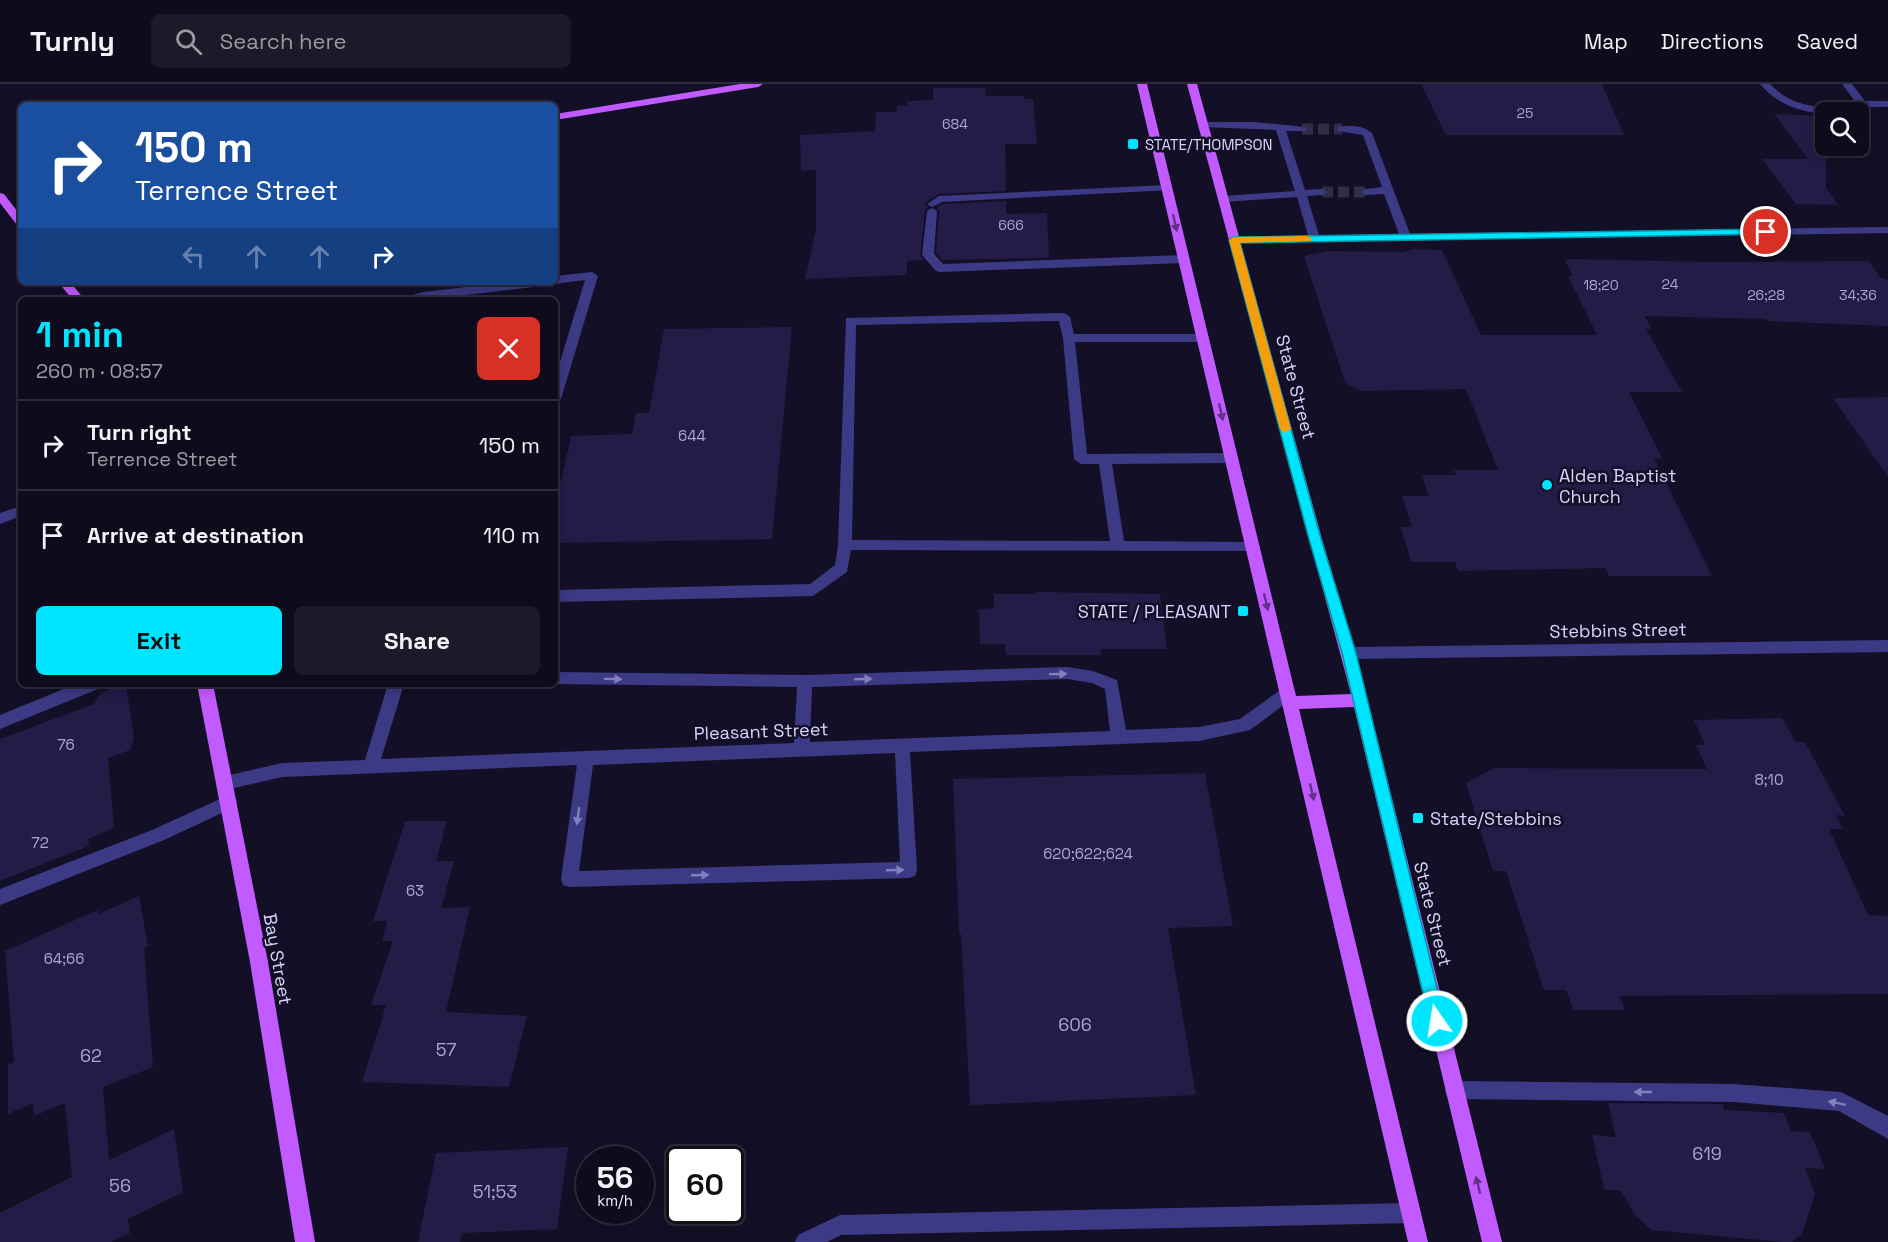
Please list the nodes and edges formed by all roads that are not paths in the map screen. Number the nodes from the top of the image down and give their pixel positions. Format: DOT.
graph roads {
  1 [pos="758,84"];
  2 [pos="1142,84"];
  3 [pos="1192,84"];
  4 [pos="1765,84"];
  5 [pos="1846,84"];
  6 [pos="1860,102"];
  7 [pos="1869,104"];
  8 [pos="1888,104"];
  9 [pos="1815,109"];
  10 [pos="558,117"];
  11 [pos="1203,124"];
  12 [pos="1280,127"];
  13 [pos="1302,129"];
  14 [pos="1342,129"];
  15 [pos="1167,188"];
  16 [pos="1388,190"];
  17 [pos="1322,192"];
  18 [pos="1366,192"];
  19 [pos="1299,194"];
  20 [pos="1223,198"];
  21 [pos="18,200"];
  22 [pos="2,201"];
  23 [pos="18,220"];
  24 [pos="1888,230"];
  25 [pos="1406,238"];
  26 [pos="1315,239"];
  27 [pos="1234,240"];
  28 [pos="1184,259"];
  29 [pos="558,280"];
  30 [pos="66,285"];
  31 [pos="516,285"];
  32 [pos="76,297"];
  33 [pos="420,297"];
  34 [pos="1069,338"];
  35 [pos="1203,338"];
  36 [pos="558,389"];
  37 [pos="1231,458"];
  38 [pos="1105,459"];
  39 [pos="18,512"];
  40 [pos="0,519"];
  41 [pos="845,545"];
  42 [pos="1118,546"];
  43 [pos="1253,547"];
  44 [pos="558,596"];
  45 [pos="1888,646"];
  46 [pos="1349,653"];
  47 [pos="558,678"];
  48 [pos="805,681"];
  49 [pos="86,687"];
  50 [pos="206,687"];
  51 [pos="395,687"];
  52 [pos="1289,698"];
  53 [pos="1360,700"];
  54 [pos="0,722"];
  55 [pos="1119,737"];
  56 [pos="902,745"];
  57 [pos="802,749"];
  58 [pos="586,758"];
  59 [pos="371,766"];
  60 [pos="225,783"];
  61 [pos="229,802"];
  62 [pos="0,897"];
  63 [pos="1454,1090"];
  64 [pos="1888,1130"];
  65 [pos="1411,1213"];
  66 [pos="305,1242"];
  67 [pos="805,1242"];
  68 [pos="1418,1242"];
  69 [pos="1492,1242"];
  1 -- 10 [label="main road"];
  2 -- 15 [label="main road"];
  3 -- 11 [label="main road, State Street"];
  4 -- 9 [label="street"];
  5 -- 6 [label="street"];
  7 -- 8 [label="street"];
  11 -- 12 [label="street"];
  11 -- 20 [label="main road, State Street"];
  12 -- 13 [label="street"];
  12 -- 19 [label="street"];
  14 -- 16 [label="street"];
  15 -- 28 [label="main road, one-way"];
  15 -- 28 [label="street"];
  16 -- 18 [label="street"];
  16 -- 25 [label="street"];
  17 -- 19 [label="street"];
  19 -- 20 [label="street"];
  19 -- 26 [label="street"];
  20 -- 27 [label="main road, State Street"];
  21 -- 22 [label="main road"];
  22 -- 23 [label="main road"];
  24 -- 25 [label="street"];
  25 -- 26 [label="street"];
  26 -- 27 [label="street"];
  27 -- 46 [label="main road, State Street"];
  28 -- 35 [label="main road"];
  29 -- 36 [label="street"];
  30 -- 32 [label="main road"];
  31 -- 33 [label="street"];
  34 -- 35 [label="street"];
  34 -- 38 [label="street"];
  34 -- 41 [label="street"];
  35 -- 37 [label="main road, one-way"];
  37 -- 38 [label="street"];
  37 -- 43 [label="main road"];
  38 -- 42 [label="street"];
  39 -- 40 [label="street"];
  41 -- 42 [label="street"];
  41 -- 44 [label="street"];
  42 -- 43 [label="street"];
  43 -- 52 [label="main road, one-way"];
  45 -- 46 [label="street, Stebbins Street"];
  46 -- 53 [label="main road, State Street"];
  47 -- 48 [label="street, one-way"];
  48 -- 55 [label="street, one-way"];
  48 -- 57 [label="street"];
  49 -- 54 [label="street"];
  50 -- 60 [label="main road, Bay Street"];
  51 -- 59 [label="street"];
  52 -- 53 [label="main road"];
  52 -- 55 [label="street, Pleasant Street"];
  52 -- 65 [label="main road, one-way"];
  53 -- 63 [label="main road, State Street"];
  55 -- 56 [label="street, Pleasant Street"];
  56 -- 57 [label="street, Pleasant Street"];
  58 -- 56 [label="street, one-way"];
  57 -- 58 [label="street, Pleasant Street"];
  58 -- 59 [label="street, Pleasant Street"];
  59 -- 60 [label="street, Pleasant Street"];
  60 -- 61 [label="main road, Bay Street"];
  61 -- 62 [label="street"];
  61 -- 66 [label="main road, Bay Street"];
  64 -- 63 [label="street, one-way"];
  69 -- 63 [label="main road, State Street, one-way"];
  65 -- 67 [label="street"];
  65 -- 68 [label="main road"];
}
